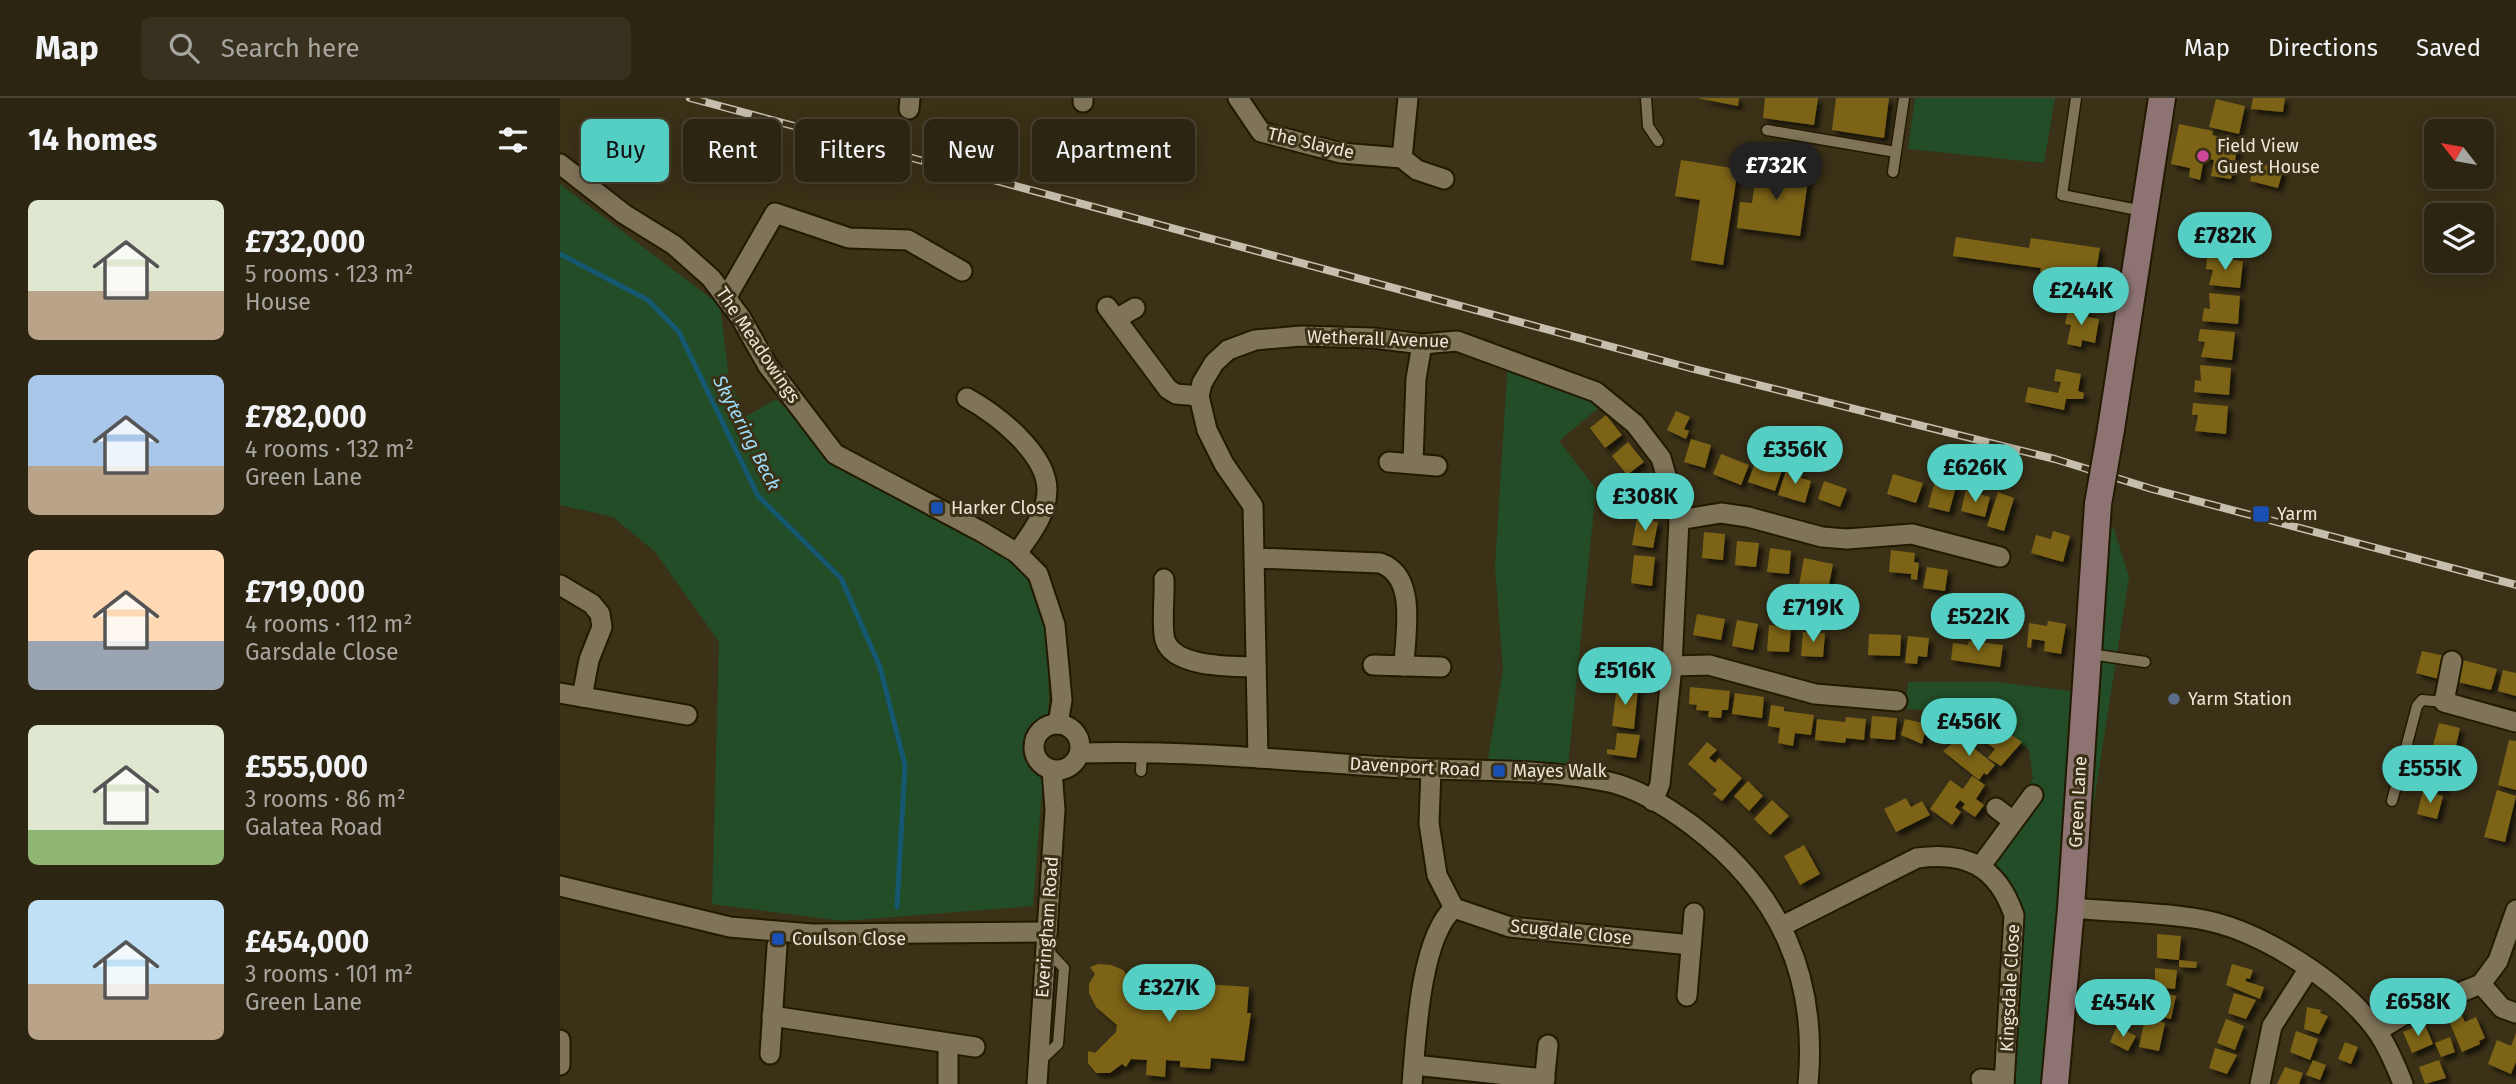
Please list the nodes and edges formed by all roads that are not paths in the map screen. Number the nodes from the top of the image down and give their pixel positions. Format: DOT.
graph roads {
  1 [pos="1238,98"];
  2 [pos="1408,98"];
  3 [pos="1646,98"];
  4 [pos="1904,98"];
  5 [pos="2076,98"];
  6 [pos="2162,98"];
  7 [pos="1767,130"];
  8 [pos="1658,141"];
  9 [pos="1896,152"];
  10 [pos="1402,158"];
  11 [pos="560,164"];
  12 [pos="1893,172"];
  13 [pos="1444,179"];
  14 [pos="2145,212"];
  15 [pos="962,271"];
  16 [pos="726,298"];
  17 [pos="1135,308"];
  18 [pos="1422,344"];
  19 [pos="1199,396"];
  20 [pos="967,398"];
  21 [pos="1019,439"];
  22 [pos="1014,459"];
  23 [pos="1389,462"];
  24 [pos="1413,463"];
  25 [pos="1437,466"];
  26 [pos="1679,520"];
  27 [pos="1017,553"];
  28 [pos="2000,557"];
  29 [pos="1255,558"];
  30 [pos="1164,579"];
  31 [pos="560,585"];
  32 [pos="2088,654"];
  33 [pos="2452,661"];
  34 [pos="2145,662"];
  35 [pos="1373,665"];
  36 [pos="1404,666"];
  37 [pos="1672,666"];
  38 [pos="1254,667"];
  39 [pos="1441,667"];
  40 [pos="560,693"];
  41 [pos="582,697"];
  42 [pos="1897,701"];
  43 [pos="2444,702"];
  44 [pos="675,719"];
  45 [pos="2516,722"];
  46 [pos="1058,724"];
  47 [pos="1142,751"];
  48 [pos="1080,753"];
  49 [pos="1258,758"];
  50 [pos="1052,770"];
  51 [pos="1431,770"];
  52 [pos="1141,771"];
  53 [pos="2033,795"];
  54 [pos="1653,801"];
  55 [pos="2392,801"];
  56 [pos="1996,808"];
  57 [pos="2013,821"];
  58 [pos="1980,867"];
  59 [pos="560,886"];
  60 [pos="1454,908"];
  61 [pos="2071,908"];
  62 [pos="2516,910"];
  63 [pos="1694,913"];
  64 [pos="1782,926"];
  65 [pos="1046,940"];
  66 [pos="1691,945"];
  67 [pos="777,946"];
  68 [pos="2308,970"];
  69 [pos="2481,984"];
  70 [pos="1687,996"];
  71 [pos="2516,1013"];
  72 [pos="772,1016"];
  73 [pos="2377,1031"];
  74 [pos="560,1041"];
  75 [pos="948,1045"];
  76 [pos="1548,1045"];
  77 [pos="975,1047"];
  78 [pos="769,1054"];
  79 [pos="560,1065"];
  80 [pos="1413,1074"];
  81 [pos="1981,1079"];
  82 [pos="1544,1081"];
  83 [pos="2004,1082"];
  84 [pos="948,1084"];
  85 [pos="1037,1084"];
  86 [pos="1808,1084"];
  87 [pos="2055,1084"];
  88 [pos="2260,1084"];
  89 [pos="2403,1084"];
  1 -- 10 [label="street, The Slayde"];
  2 -- 10 [label="street"];
  3 -- 8 [label="lane"];
  4 -- 9 [label="lane"];
  5 -- 14 [label="lane"];
  6 -- 14 [label="main road"];
  7 -- 9 [label="lane"];
  9 -- 12 [label="lane"];
  10 -- 13 [label="street, The Slayde"];
  11 -- 16 [label="street, The Meadowings"];
  14 -- 32 [label="main road, Green Lane, bridge"];
  15 -- 16 [label="street"];
  16 -- 27 [label="street, The Meadowings"];
  17 -- 19 [label="street"];
  18 -- 19 [label="street, Wetherall Avenue"];
  18 -- 24 [label="street"];
  18 -- 26 [label="street, Wetherall Avenue"];
  19 -- 29 [label="street"];
  20 -- 21 [label="street"];
  21 -- 22 [label="street"];
  21 -- 27 [label="street"];
  23 -- 24 [label="street"];
  24 -- 25 [label="street"];
  26 -- 28 [label="street"];
  26 -- 37 [label="street, Wetherall Avenue"];
  27 -- 46 [label="street, The Meadowings"];
  29 -- 36 [label="street"];
  29 -- 38 [label="street"];
  30 -- 38 [label="street"];
  31 -- 41 [label="street"];
  32 -- 34 [label="lane"];
  32 -- 61 [label="main road, Green Lane"];
  33 -- 43 [label="street"];
  35 -- 36 [label="street"];
  36 -- 39 [label="street"];
  37 -- 42 [label="street"];
  37 -- 54 [label="street, Wetherall Avenue"];
  38 -- 49 [label="street"];
  40 -- 41 [label="street"];
  41 -- 44 [label="street"];
  43 -- 45 [label="street"];
  43 -- 55 [label="lane"];
  46 -- 48 [label="street"];
  46 -- 50 [label="street"];
  47 -- 48 [label="street, Davenport Road"];
  47 -- 49 [label="street, Davenport Road"];
  47 -- 52 [label="lane"];
  48 -- 50 [label="street"];
  49 -- 51 [label="street, Davenport Road"];
  50 -- 65 [label="street, Everingham Road"];
  51 -- 54 [label="street, Davenport Road"];
  51 -- 60 [label="street"];
  53 -- 57 [label="street"];
  54 -- 64 [label="street, Davenport Road"];
  56 -- 57 [label="street"];
  57 -- 58 [label="street"];
  58 -- 64 [label="street, Kingsdale Close"];
  58 -- 83 [label="street, Kingsdale Close"];
  59 -- 65 [label="street"];
  60 -- 66 [label="street, Scugdale Close"];
  60 -- 80 [label="street"];
  61 -- 68 [label="street"];
  61 -- 87 [label="main road, Green Lane"];
  62 -- 69 [label="street"];
  63 -- 66 [label="street"];
  64 -- 86 [label="street, Davenport Road"];
  65 -- 85 [label="street, Everingham Road"];
  66 -- 70 [label="street"];
  67 -- 72 [label="street"];
  68 -- 73 [label="street"];
  68 -- 88 [label="street"];
  69 -- 71 [label="street"];
  69 -- 73 [label="street"];
  72 -- 75 [label="street"];
  72 -- 78 [label="street"];
  73 -- 89 [label="street"];
  74 -- 79 [label="street"];
  75 -- 77 [label="street"];
  75 -- 84 [label="street"];
  76 -- 82 [label="street"];
  80 -- 82 [label="street"];
  81 -- 83 [label="street, Kingsdale Close"];
}
